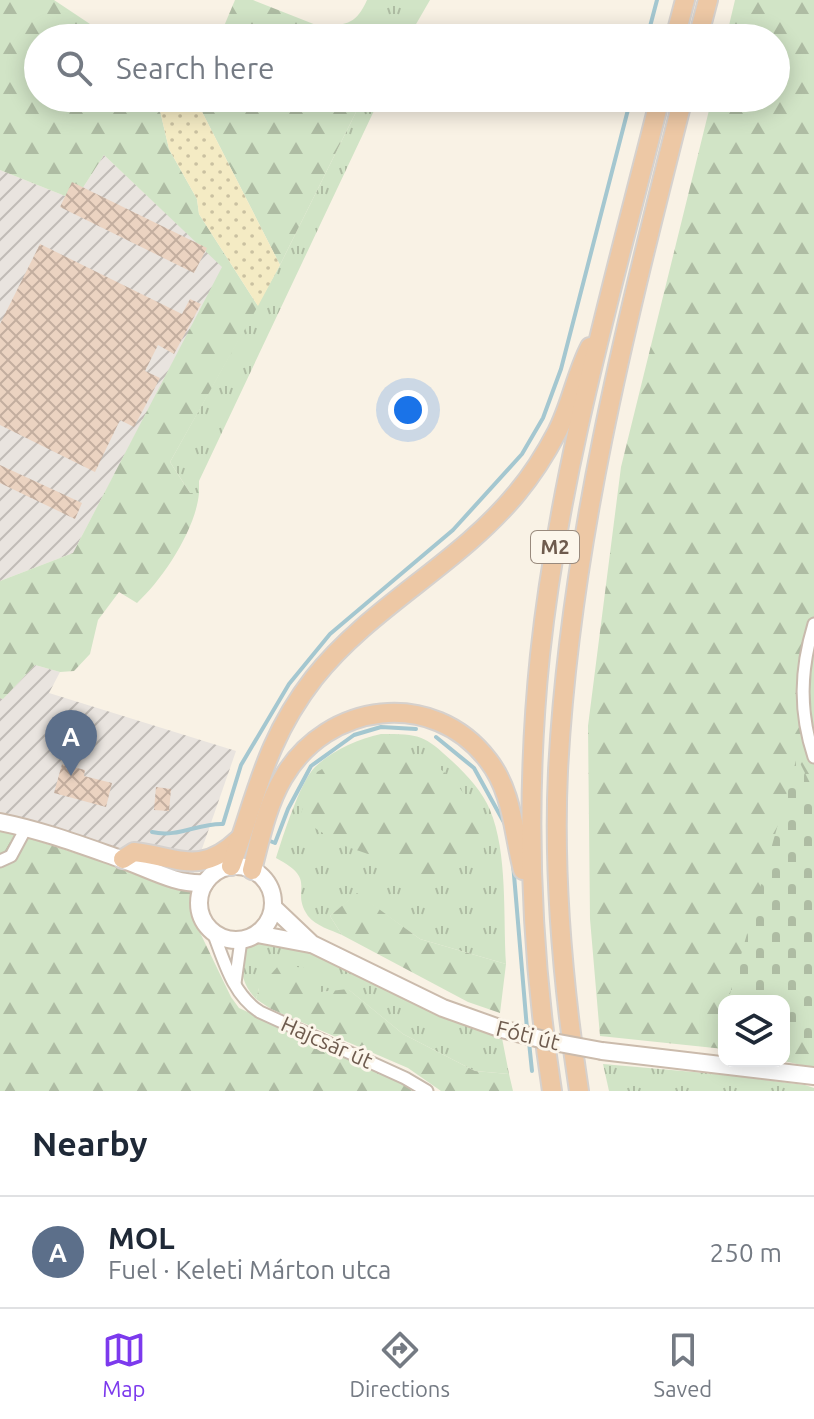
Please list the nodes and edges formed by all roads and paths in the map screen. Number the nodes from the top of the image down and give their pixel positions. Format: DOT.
graph roads {
  1 [pos="685,0"];
  2 [pos="708,0"];
  3 [pos="679,24"];
  4 [pos="702,24"];
  5 [pos="657,112"];
  6 [pos="680,112"];
  7 [pos="605,320"];
  8 [pos="814,624"];
  9 [pos="814,757"];
  10 [pos="0,822"];
  11 [pos="26,828"];
  12 [pos="241,838"];
  13 [pos="123,859"];
  14 [pos="0,861"];
  15 [pos="231,866"];
  16 [pos="252,870"];
  17 [pos="202,891"];
  18 [pos="273,907"];
  19 [pos="533,909"];
  20 [pos="213,932"];
  21 [pos="249,937"];
  22 [pos="312,944"];
  23 [pos="235,984"];
  24 [pos="814,1076"];
  25 [pos="427,1091"];
  26 [pos="552,1091"];
  27 [pos="579,1091"];
  1 -- 3 [label="highway"];
  2 -- 4 [label="highway"];
  5 -- 7 [label="highway, M2"];
  6 -- 27 [label="highway, M2"];
  7 -- 12 [label="highway"];
  7 -- 19 [label="highway, M2"];
  8 -- 9 [label="street"];
  10 -- 11 [label="main road"];
  11 -- 13 [label="main road"];
  11 -- 14 [label="street"];
  12 -- 13 [label="highway"];
  12 -- 15 [label="highway"];
  13 -- 17 [label="main road"];
  15 -- 16 [label="main road"];
  15 -- 17 [label="main road"];
  16 -- 18 [label="main road"];
  16 -- 19 [label="highway"];
  17 -- 20 [label="main road"];
  18 -- 21 [label="main road"];
  18 -- 22 [label="main road, Fóti út"];
  19 -- 26 [label="highway, M2"];
  20 -- 21 [label="main road"];
  20 -- 23 [label="street, Hajcsár út"];
  21 -- 22 [label="main road"];
  21 -- 23 [label="street"];
  22 -- 24 [label="main road, Fóti út, bridge"];
  23 -- 25 [label="street, Hajcsár út"];
}
